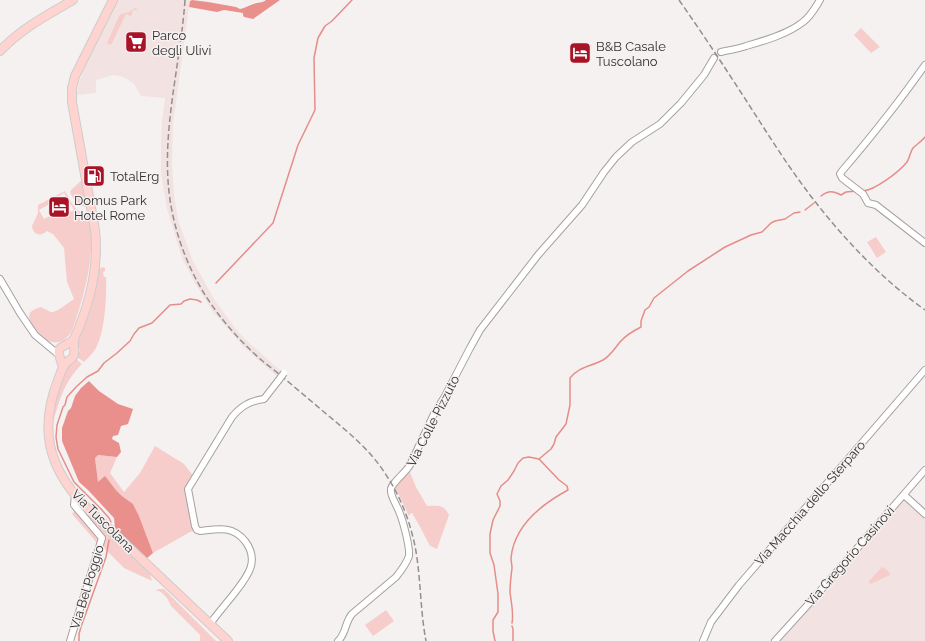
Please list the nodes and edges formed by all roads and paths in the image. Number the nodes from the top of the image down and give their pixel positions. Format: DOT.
graph roads {
  1 [pos="74,0"];
  2 [pos="113,0"];
  3 [pos="820,0"];
  4 [pos="0,51"];
  5 [pos="721,52"];
  6 [pos="714,58"];
  7 [pos="925,65"];
  8 [pos="925,242"];
  9 [pos="0,279"];
  10 [pos="74,340"];
  11 [pos="44,343"];
  12 [pos="64,345"];
  13 [pos="74,351"];
  14 [pos="59,357"];
  15 [pos="68,361"];
  16 [pos="63,368"];
  17 [pos="925,370"];
  18 [pos="284,373"];
  19 [pos="925,470"];
  20 [pos="75,495"];
  21 [pos="904,495"];
  22 [pos="925,514"];
  23 [pos="210,624"];
  24 [pos="70,641"];
  25 [pos="228,641"];
  26 [pos="338,641"];
  27 [pos="703,641"];
  28 [pos="775,641"];
  1 -- 4 [label="main road"];
  2 -- 10 [label="main road"];
  3 -- 5 [label="street"];
  6 -- 26 [label="street, Via Colle Pizzuto"];
  7 -- 8 [label="street"];
  9 -- 11 [label="street"];
  10 -- 12 [label="main road"];
  10 -- 13 [label="main road"];
  11 -- 12 [label="street"];
  11 -- 14 [label="street"];
  12 -- 13 [label="main road"];
  12 -- 14 [label="main road"];
  13 -- 15 [label="main road"];
  14 -- 15 [label="main road"];
  14 -- 16 [label="main road"];
  15 -- 16 [label="main road, Via Tuscolana"];
  16 -- 20 [label="main road, Via Tuscolana"];
  17 -- 27 [label="street, Via Macchia dello Sterparo"];
  18 -- 23 [label="street, bridge"];
  19 -- 21 [label="street, Via Gregorio Casinovi"];
  20 -- 23 [label="main road, Via Tuscolana"];
  20 -- 24 [label="street, Via Bel Poggio"];
  21 -- 22 [label="street"];
  21 -- 28 [label="street, Via Gregorio Casinovi"];
  23 -- 25 [label="main road, Via Tuscolana"];
}
